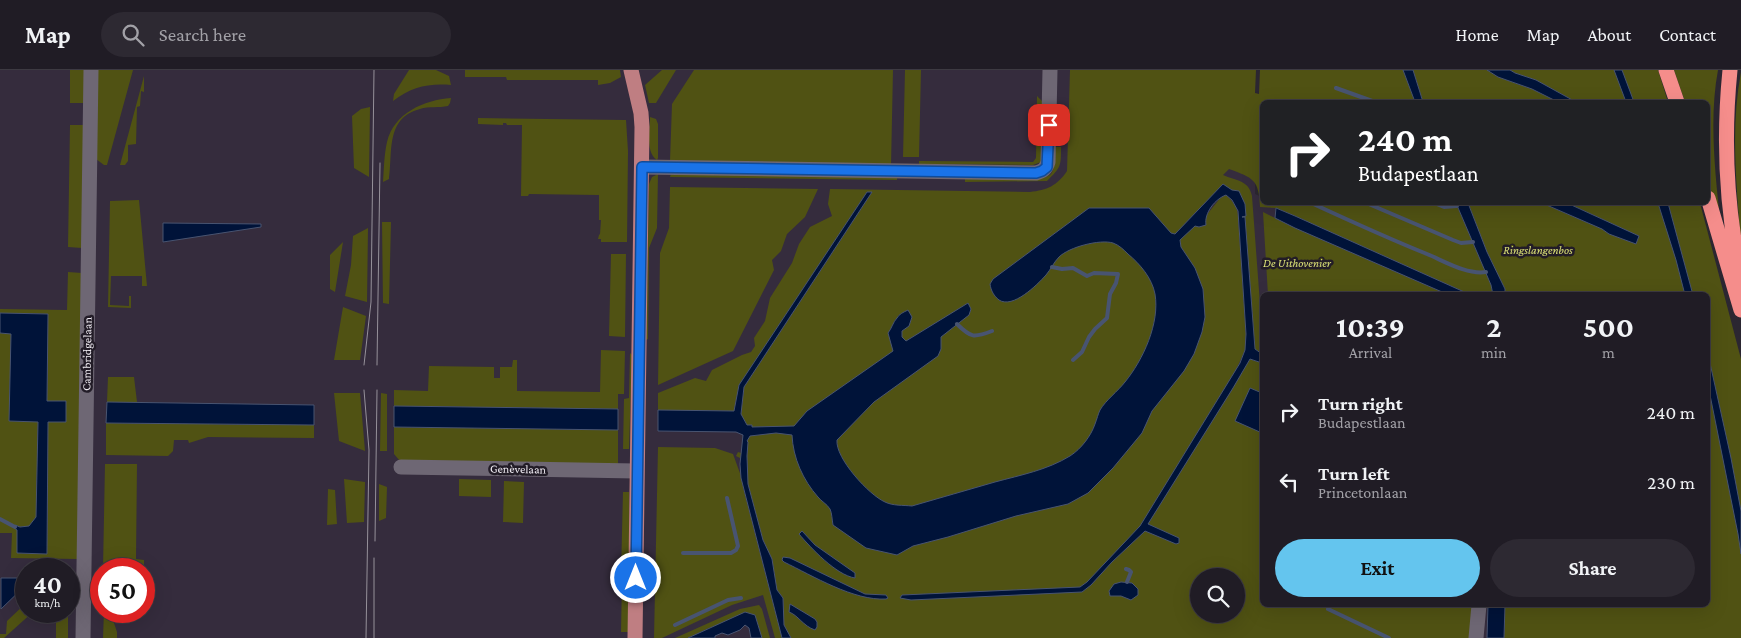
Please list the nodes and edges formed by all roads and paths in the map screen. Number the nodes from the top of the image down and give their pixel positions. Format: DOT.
graph roads {
  1 [pos="91,70"];
  2 [pos="631,70"];
  3 [pos="1050,70"];
  4 [pos="1666,70"];
  5 [pos="1730,70"];
  6 [pos="1675,100"];
  7 [pos="642,167"];
  8 [pos="1710,205"];
  9 [pos="1741,277"];
  10 [pos="1741,310"];
  11 [pos="400,467"];
  12 [pos="636,471"];
  13 [pos="1479,607"];
  14 [pos="83,638"];
  15 [pos="635,638"];
  16 [pos="1476,638"];
  1 -- 14 [label="street, Cambridgelaan"];
  2 -- 7 [label="main road"];
  3 -- 7 [label="street"];
  4 -- 6 [label="highway"];
  5 -- 9 [label="highway"];
  7 -- 12 [label="main road"];
  8 -- 10 [label="highway"];
  11 -- 12 [label="street, Genèvelaan"];
  12 -- 15 [label="main road"];
  13 -- 16 [label="street"];
}
